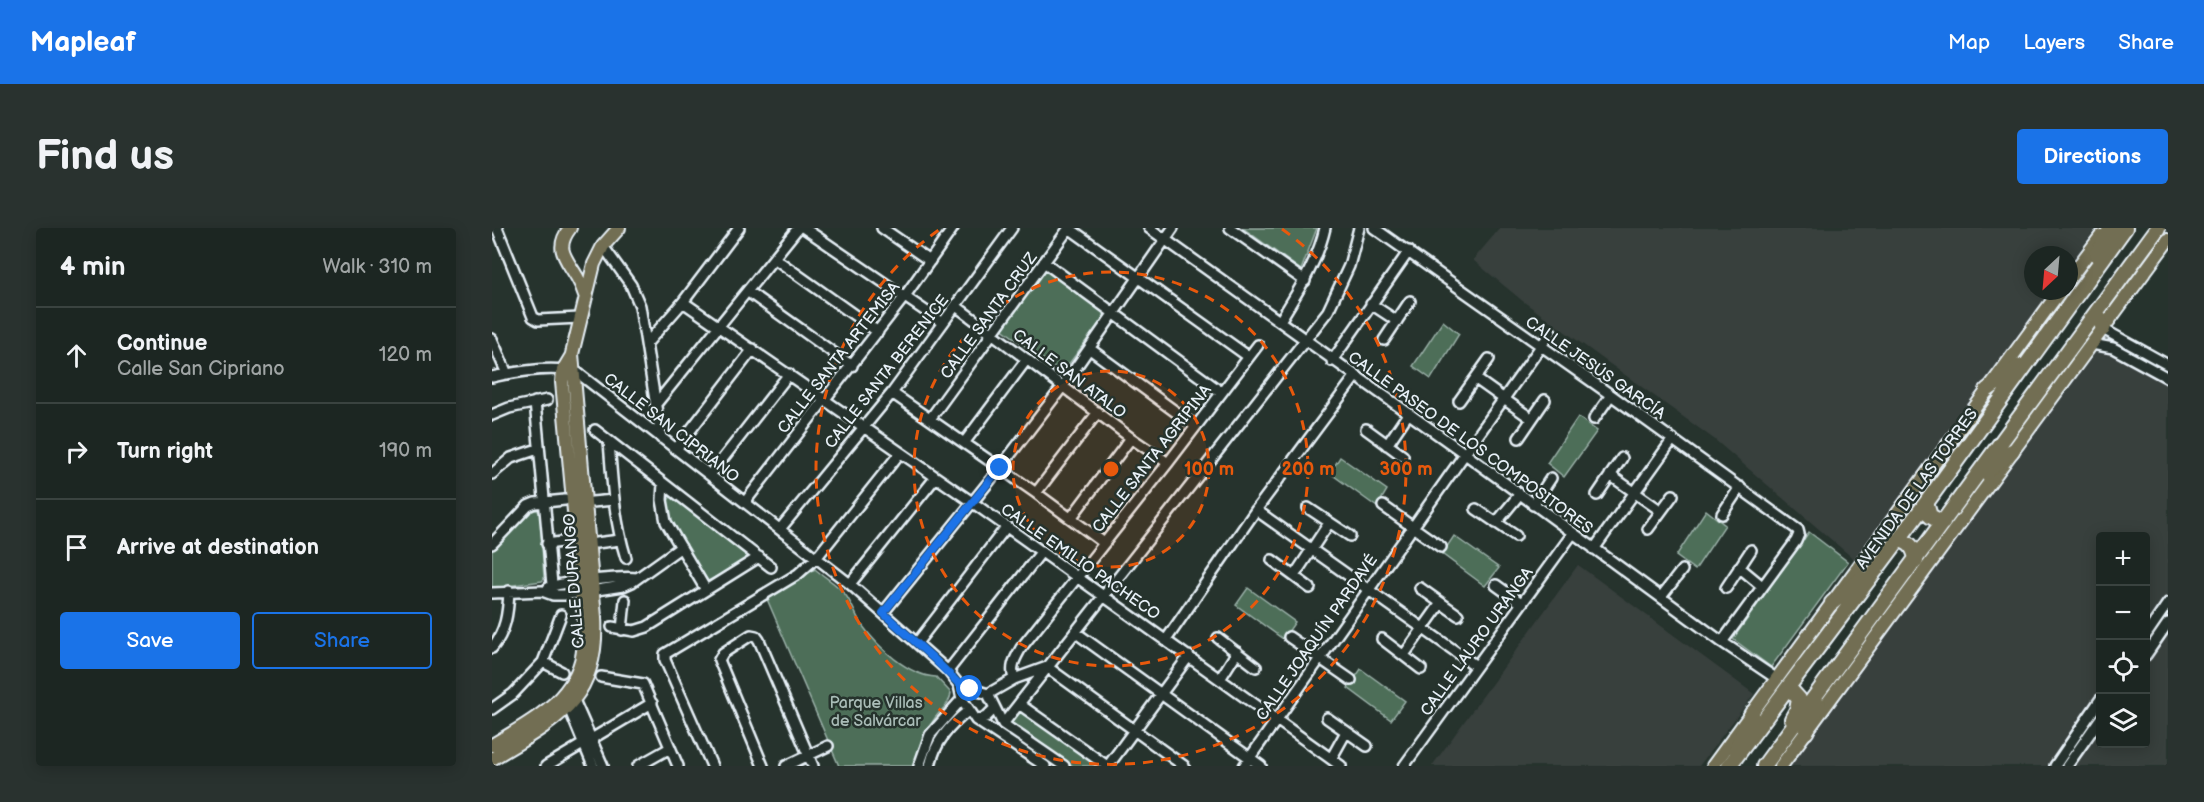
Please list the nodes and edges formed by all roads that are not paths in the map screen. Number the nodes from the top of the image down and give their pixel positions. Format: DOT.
graph roads {
  1 [pos="497,228"];
  2 [pos="570,228"];
  3 [pos="619,228"];
  4 [pos="739,228"];
  5 [pos="798,228"];
  6 [pos="804,228"];
  7 [pos="882,228"];
  8 [pos="953,228"];
  9 [pos="1012,228"];
  10 [pos="1069,228"];
  11 [pos="1149,228"];
  12 [pos="1173,228"];
  13 [pos="1230,228"];
  14 [pos="1325,228"];
  15 [pos="1359,228"];
  16 [pos="1374,228"];
  17 [pos="2109,228"];
  18 [pos="2125,228"];
  19 [pos="2158,228"];
  20 [pos="1165,239"];
  21 [pos="2168,240"];
  22 [pos="603,246"];
  23 [pos="1409,251"];
  24 [pos="774,258"];
  25 [pos="930,261"];
  26 [pos="1044,262"];
  27 [pos="2078,268"];
  28 [pos="591,273"];
  29 [pos="577,275"];
  30 [pos="1140,278"];
  31 [pos="1305,281"];
  32 [pos="2078,289"];
  33 [pos="747,291"];
  34 [pos="2078,291"];
  35 [pos="585,295"];
  36 [pos="905,296"];
  37 [pos="2053,300"];
  38 [pos="2072,300"];
  39 [pos="1410,301"];
  40 [pos="683,302"];
  41 [pos="1371,304"];
  42 [pos="956,306"];
  43 [pos="2097,312"];
  44 [pos="1114,315"];
  45 [pos="580,318"];
  46 [pos="1280,321"];
  47 [pos="1397,321"];
  48 [pos="943,323"];
  49 [pos="719,326"];
  50 [pos="2103,329"];
  51 [pos="878,332"];
  52 [pos="1551,332"];
  53 [pos="992,334"];
  54 [pos="492,339"];
  55 [pos="1384,340"];
  56 [pos="1306,341"];
  57 [pos="647,343"];
  58 [pos="2092,344"];
  59 [pos="1258,345"];
  60 [pos="1541,346"];
  61 [pos="753,349"];
  62 [pos="1090,349"];
  63 [pos="1250,357"];
  64 [pos="2031,358"];
  65 [pos="1027,359"];
  66 [pos="1489,359"];
  67 [pos="1332,361"];
  68 [pos="2168,365"];
  69 [pos="852,366"];
  70 [pos="568,371"];
  71 [pos="507,374"];
  72 [pos="789,374"];
  73 [pos="492,377"];
  74 [pos="1355,377"];
  75 [pos="2168,378"];
  76 [pos="1476,379"];
  77 [pos="1063,386"];
  78 [pos="1987,390"];
  79 [pos="1221,392"];
  80 [pos="892,393"];
  81 [pos="1611,394"];
  82 [pos="1503,398"];
  83 [pos="825,399"];
  84 [pos="547,400"];
  85 [pos="1459,400"];
  86 [pos="1545,400"];
  87 [pos="534,402"];
  88 [pos="656,404"];
  89 [pos="1098,412"];
  90 [pos="1408,414"];
  91 [pos="492,416"];
  92 [pos="930,419"];
  93 [pos="1532,419"];
  94 [pos="1594,419"];
  95 [pos="863,426"];
  96 [pos="1195,426"];
  97 [pos="1366,429"];
  98 [pos="595,430"];
  99 [pos="661,438"];
  100 [pos="1131,438"];
  101 [pos="1519,438"];
  102 [pos="1673,439"];
  103 [pos="609,441"];
  104 [pos="964,442"];
  105 [pos="1387,445"];
  106 [pos="538,449"];
  107 [pos="676,449"];
  108 [pos="2012,451"];
  109 [pos="900,453"];
  110 [pos="1464,453"];
  111 [pos="1403,456"];
  112 [pos="1622,458"];
  113 [pos="1168,463"];
  114 [pos="1000,468"];
  115 [pos="492,474"];
  116 [pos="710,475"];
  117 [pos="1610,475"];
  118 [pos="936,477"];
  119 [pos="1551,478"];
  120 [pos="663,483"];
  121 [pos="1970,486"];
  122 [pos="1740,487"];
  123 [pos="1634,491"];
  124 [pos="1036,493"];
  125 [pos="1519,495"];
  126 [pos="1597,495"];
  127 [pos="1673,495"];
  128 [pos="565,500"];
  129 [pos="614,500"];
  130 [pos="544,502"];
  131 [pos="592,502"];
  132 [pos="745,502"];
  133 [pos="972,502"];
  134 [pos="1926,503"];
  135 [pos="1533,505"];
  136 [pos="1383,506"];
  137 [pos="1308,508"];
  138 [pos="1476,509"];
  139 [pos="1256,510"];
  140 [pos="1661,510"];
  141 [pos="1722,514"];
  142 [pos="1071,518"];
  143 [pos="1329,523"];
  144 [pos="1496,523"];
  145 [pos="1943,523"];
  146 [pos="1007,526"];
  147 [pos="1413,527"];
  148 [pos="780,529"];
  149 [pos="1648,529"];
  150 [pos="1573,533"];
  151 [pos="1350,536"];
  152 [pos="1516,536"];
  153 [pos="620,540"];
  154 [pos="1897,540"];
  155 [pos="569,541"];
  156 [pos="596,543"];
  157 [pos="1104,543"];
  158 [pos="492,544"];
  159 [pos="547,544"];
  160 [pos="681,547"];
  161 [pos="1441,547"];
  162 [pos="1594,549"];
  163 [pos="1312,550"];
  164 [pos="1751,550"];
  165 [pos="1042,551"];
  166 [pos="759,557"];
  167 [pos="817,557"];
  168 [pos="626,558"];
  169 [pos="1272,560"];
  170 [pos="1883,561"];
  171 [pos="1916,561"];
  172 [pos="771,567"];
  173 [pos="1739,567"];
  174 [pos="1682,570"];
  175 [pos="1077,576"];
  176 [pos="1294,576"];
  177 [pos="850,584"];
  178 [pos="1496,585"];
  179 [pos="1762,586"];
  180 [pos="586,587"];
  181 [pos="1310,588"];
  182 [pos="1420,588"];
  183 [pos="1726,588"];
  184 [pos="552,590"];
  185 [pos="706,590"];
  186 [pos="509,591"];
  187 [pos="1367,591"];
  188 [pos="492,593"];
  189 [pos="1104,595"];
  190 [pos="1661,597"];
  191 [pos="625,600"];
  192 [pos="1441,603"];
  193 [pos="1521,603"];
  194 [pos="1832,603"];
  195 [pos="2168,603"];
  196 [pos="883,613"];
  197 [pos="561,615"];
  198 [pos="1458,615"];
  199 [pos="2168,623"];
  200 [pos="2150,628"];
  201 [pos="1423,629"];
  202 [pos="1075,632"];
  203 [pos="1289,637"];
  204 [pos="1218,638"];
  205 [pos="1382,639"];
  206 [pos="1166,640"];
  207 [pos="1722,642"];
  208 [pos="917,643"];
  209 [pos="492,648"];
  210 [pos="2150,648"];
  211 [pos="1237,652"];
  212 [pos="1404,655"];
  213 [pos="1189,656"];
  214 [pos="1319,658"];
  215 [pos="543,662"];
  216 [pos="1476,666"];
  217 [pos="1047,667"];
  218 [pos="1256,667"];
  219 [pos="1421,669"];
  220 [pos="562,672"];
  221 [pos="948,672"];
  222 [pos="601,677"];
  223 [pos="1014,679"];
  224 [pos="1220,679"];
  225 [pos="1777,679"];
  226 [pos="1351,680"];
  227 [pos="1825,684"];
  228 [pos="960,685"];
  229 [pos="1789,688"];
  230 [pos="1160,693"];
  231 [pos="988,694"];
  232 [pos="962,699"];
  233 [pos="568,700"];
  234 [pos="652,703"];
  235 [pos="1019,704"];
  236 [pos="2096,706"];
  237 [pos="492,709"];
  238 [pos="994,709"];
  239 [pos="968,711"];
  240 [pos="1752,713"];
  241 [pos="1327,718"];
  242 [pos="1275,719"];
  243 [pos="976,720"];
  244 [pos="1003,724"];
  245 [pos="2096,725"];
  246 [pos="1134,730"];
  247 [pos="1346,732"];
  248 [pos="1806,732"];
  249 [pos="587,741"];
  250 [pos="492,745"];
  251 [pos="828,746"];
  252 [pos="1367,746"];
  253 [pos="670,748"];
  254 [pos="1774,753"];
  255 [pos="808,756"];
  256 [pos="492,759"];
  257 [pos="1331,759"];
  258 [pos="1246,762"];
  259 [pos="546,766"];
  260 [pos="593,766"];
  261 [pos="603,766"];
  262 [pos="638,766"];
  263 [pos="678,766"];
  264 [pos="712,766"];
  265 [pos="763,766"];
  266 [pos="786,766"];
  267 [pos="813,766"];
  268 [pos="919,766"];
  269 [pos="930,766"];
  270 [pos="1045,766"];
  271 [pos="1064,766"];
  272 [pos="1108,766"];
  273 [pos="1184,766"];
  274 [pos="1261,766"];
  275 [pos="1341,766"];
  276 [pos="1404,766"];
  277 [pos="1713,766"];
  278 [pos="1729,766"];
  279 [pos="1764,766"];
  280 [pos="1781,766"];
  281 [pos="2055,766"];
  282 [pos="2067,766"];
  1 -- 45 [label="street"];
  2 -- 29 [label="main road"];
  3 -- 22 [label="main road, CALLE DURANGO"];
  4 -- 40 [label="street"];
  5 -- 24 [label="street"];
  6 -- 36 [label="street"];
  7 -- 25 [label="street"];
  8 -- 25 [label="street, CALLE SANTA ARTEMISA"];
  9 -- 42 [label="street, CALLE SANTA BERENICE"];
  10 -- 26 [label="street, CALLE SANTA CRUZ"];
  10 -- 30 [label="street"];
  11 -- 20 [label="street, CALLE PASEO DE LOS COMPOSITORES"];
  12 -- 20 [label="street"];
  13 -- 31 [label="street"];
  14 -- 31 [label="street"];
  15 -- 56 [label="street"];
  16 -- 23 [label="street, CALLE JESÚS GARCÍA"];
  17 -- 27 [label="main road"];
  17 -- 32 [label="highway"];
  18 -- 34 [label="highway, AVENIDA DE LAS TORRES"];
  19 -- 43 [label="highway"];
  20 -- 30 [label="street"];
  20 -- 46 [label="street, CALLE PASEO DE LOS COMPOSITORES"];
  21 -- 50 [label="main road"];
  22 -- 28 [label="main road, CALLE DURANGO"];
  22 -- 57 [label="street"];
  23 -- 41 [label="street"];
  23 -- 60 [label="street, CALLE JESÚS GARCÍA"];
  24 -- 33 [label="street"];
  24 -- 51 [label="street"];
  25 -- 36 [label="street, CALLE SANTA ARTEMISA"];
  26 -- 44 [label="street"];
  26 -- 53 [label="street, CALLE SANTA CRUZ"];
  28 -- 29 [label="main road"];
  28 -- 35 [label="main road, CALLE DURANGO"];
  29 -- 35 [label="main road"];
  30 -- 44 [label="street"];
  30 -- 63 [label="street"];
  31 -- 46 [label="street"];
  33 -- 49 [label="street"];
  33 -- 69 [label="street"];
  35 -- 45 [label="main road, CALLE DURANGO"];
  36 -- 48 [label="street"];
  36 -- 51 [label="street, CALLE SANTA ARTEMISA"];
  37 -- 78 [label="main road, AVENIDA DE LAS TORRES"];
  38 -- 64 [label="highway, AVENIDA DE LAS TORRES"];
  39 -- 47 [label="street"];
  40 -- 49 [label="street, CALLE EMILIO PACHECO"];
  40 -- 57 [label="street"];
  41 -- 47 [label="street"];
  41 -- 67 [label="street"];
  42 -- 48 [label="street, CALLE SANTA BERENICE"];
  42 -- 53 [label="street, CALLE SAN ATALO"];
  43 -- 50 [label="highway"];
  43 -- 121 [label="highway"];
  44 -- 62 [label="street"];
  44 -- 79 [label="street"];
  45 -- 70 [label="main road, CALLE DURANGO"];
  46 -- 56 [label="street, CALLE PASEO DE LOS COMPOSITORES"];
  47 -- 55 [label="street"];
  48 -- 80 [label="street, CALLE SANTA BERENICE"];
  49 -- 61 [label="street, CALLE EMILIO PACHECO"];
  49 -- 88 [label="street"];
  50 -- 58 [label="main road"];
  50 -- 68 [label="street"];
  51 -- 69 [label="street, CALLE SANTA ARTEMISA"];
  52 -- 60 [label="street, CALLE JOAQUÍN PARDAVÉ"];
  53 -- 65 [label="street, CALLE SAN ATALO"];
  53 -- 92 [label="street, CALLE SANTA CRUZ"];
  54 -- 71 [label="street"];
  56 -- 67 [label="street, CALLE PASEO DE LOS COMPOSITORES"];
  56 -- 189 [label="street"];
  57 -- 88 [label="street"];
  58 -- 75 [label="street"];
  58 -- 108 [label="main road"];
  59 -- 63 [label="street, CALLE SANTA AGRIPINA"];
  60 -- 81 [label="street, CALLE JESÚS GARCÍA"];
  60 -- 82 [label="street, CALLE JOAQUÍN PARDAVÉ"];
  61 -- 72 [label="street, CALLE EMILIO PACHECO"];
  61 -- 107 [label="street"];
  62 -- 77 [label="street"];
  62 -- 96 [label="street"];
  63 -- 79 [label="street, CALLE SANTA AGRIPINA"];
  64 -- 78 [label="highway"];
  64 -- 134 [label="highway, AVENIDA DE LAS TORRES"];
  65 -- 77 [label="street, CALLE SAN ATALO"];
  65 -- 104 [label="street"];
  66 -- 76 [label="street"];
  67 -- 74 [label="street, CALLE PASEO DE LOS COMPOSITORES"];
  69 -- 83 [label="street, CALLE SANTA ARTEMISA"];
  70 -- 71 [label="street"];
  70 -- 99 [label="street, CALLE SAN CIPRIANO"];
  70 -- 180 [label="main road, CALLE DURANGO"];
  71 -- 73 [label="street"];
  72 -- 83 [label="street, CALLE EMILIO PACHECO"];
  72 -- 116 [label="street"];
  74 -- 90 [label="street, CALLE PASEO DE LOS COMPOSITORES"];
  74 -- 139 [label="street"];
  76 -- 82 [label="street"];
  76 -- 85 [label="street"];
  77 -- 89 [label="street, CALLE SAN ATALO"];
  77 -- 114 [label="street"];
  78 -- 194 [label="main road, AVENIDA DE LAS TORRES"];
  79 -- 96 [label="street, CALLE SANTA AGRIPINA"];
  80 -- 92 [label="street"];
  80 -- 95 [label="street, CALLE SANTA BERENICE"];
  81 -- 94 [label="street"];
  81 -- 102 [label="street, CALLE JESÚS GARCÍA"];
  82 -- 93 [label="street"];
  82 -- 110 [label="street, CALLE JOAQUÍN PARDAVÉ"];
  83 -- 95 [label="street, CALLE EMILIO PACHECO"];
  83 -- 132 [label="street, CALLE SANTA ARTEMISA"];
  84 -- 87 [label="street"];
  86 -- 93 [label="street"];
  87 -- 91 [label="street"];
  87 -- 106 [label="street"];
  88 -- 99 [label="street"];
  89 -- 100 [label="street, CALLE SAN ATALO"];
  89 -- 124 [label="street"];
  90 -- 105 [label="street"];
  90 -- 110 [label="street, CALLE PASEO DE LOS COMPOSITORES"];
  92 -- 104 [label="street"];
  93 -- 101 [label="street"];
  95 -- 109 [label="street, CALLE EMILIO PACHECO"];
  95 -- 148 [label="street, CALLE SANTA BERENICE"];
  96 -- 113 [label="street, CALLE SANTA AGRIPINA"];
  97 -- 105 [label="street"];
  98 -- 103 [label="street"];
  99 -- 107 [label="street, CALLE SAN CIPRIANO"];
  100 -- 113 [label="street, CALLE SAN ATALO"];
  100 -- 142 [label="street"];
  102 -- 122 [label="street, CALLE JESÚS GARCÍA"];
  102 -- 123 [label="street"];
  103 -- 120 [label="street"];
  103 -- 129 [label="street"];
  104 -- 114 [label="street"];
  105 -- 111 [label="street"];
  106 -- 115 [label="street"];
  106 -- 130 [label="street"];
  107 -- 116 [label="street, CALLE SAN CIPRIANO"];
  108 -- 121 [label="highway"];
  108 -- 248 [label="main road"];
  109 -- 118 [label="street, CALLE EMILIO PACHECO"];
  109 -- 167 [label="street"];
  110 -- 125 [label="street, CALLE PASEO DE LOS COMPOSITORES"];
  110 -- 147 [label="street, CALLE JOAQUÍN PARDAVÉ"];
  112 -- 117 [label="street"];
  113 -- 157 [label="street, CALLE SANTA AGRIPINA"];
  114 -- 124 [label="street"];
  114 -- 133 [label="street"];
  116 -- 132 [label="street, CALLE SAN CIPRIANO"];
  117 -- 123 [label="street"];
  117 -- 126 [label="street"];
  118 -- 133 [label="street, CALLE EMILIO PACHECO"];
  118 -- 177 [label="street"];
  119 -- 135 [label="street"];
  120 -- 160 [label="street"];
  120 -- 166 [label="street"];
  121 -- 145 [label="highway"];
  122 -- 141 [label="street"];
  122 -- 179 [label="street, CALLE JESÚS GARCÍA"];
  123 -- 140 [label="street"];
  123 -- 162 [label="street"];
  124 -- 142 [label="street"];
  125 -- 135 [label="street, CALLE PASEO DE LOS COMPOSITORES"];
  125 -- 144 [label="street"];
  127 -- 140 [label="street"];
  128 -- 130 [label="street"];
  129 -- 131 [label="street"];
  129 -- 153 [label="street"];
  130 -- 158 [label="street"];
  130 -- 159 [label="street"];
  132 -- 148 [label="street, CALLE SAN CIPRIANO"];
  133 -- 146 [label="street, CALLE EMILIO PACHECO"];
  133 -- 196 [label="street"];
  134 -- 145 [label="highway"];
  134 -- 154 [label="highway, AVENIDA DE LAS TORRES"];
  135 -- 150 [label="street, CALLE PASEO DE LOS COMPOSITORES"];
  136 -- 147 [label="street"];
  137 -- 143 [label="street"];
  138 -- 144 [label="street"];
  139 -- 163 [label="street"];
  139 -- 206 [label="street"];
  140 -- 149 [label="street"];
  142 -- 157 [label="street"];
  143 -- 151 [label="street"];
  143 -- 163 [label="street"];
  144 -- 152 [label="street"];
  145 -- 171 [label="highway"];
  146 -- 165 [label="street, CALLE EMILIO PACHECO"];
  146 -- 208 [label="street"];
  147 -- 161 [label="street"];
  147 -- 187 [label="street, CALLE JOAQUÍN PARDAVÉ"];
  148 -- 167 [label="street, CALLE SAN CIPRIANO"];
  150 -- 162 [label="street, CALLE PASEO DE LOS COMPOSITORES"];
  150 -- 193 [label="street, CALLE LAURO URANGA"];
  153 -- 156 [label="street"];
  153 -- 168 [label="street"];
  154 -- 170 [label="highway, AVENIDA DE LAS TORRES"];
  154 -- 171 [label="highway"];
  155 -- 159 [label="street"];
  157 -- 175 [label="street, CALLE SANTA AGRIPINA"];
  159 -- 184 [label="street"];
  160 -- 180 [label="street"];
  160 -- 185 [label="street"];
  162 -- 190 [label="street, CALLE PASEO DE LOS COMPOSITORES"];
  163 -- 176 [label="street"];
  163 -- 187 [label="street"];
  164 -- 173 [label="street"];
  165 -- 175 [label="street, CALLE EMILIO PACHECO"];
  165 -- 221 [label="street"];
  166 -- 172 [label="street"];
  166 -- 185 [label="street"];
  167 -- 177 [label="street, CALLE SAN CIPRIANO"];
  167 -- 264 [label="street"];
  169 -- 176 [label="street"];
  170 -- 194 [label="highway"];
  170 -- 229 [label="highway, AVENIDA DE LAS TORRES"];
  171 -- 227 [label="highway"];
  173 -- 179 [label="street"];
  173 -- 183 [label="street"];
  174 -- 190 [label="street"];
  175 -- 189 [label="street, CALLE EMILIO PACHECO"];
  175 -- 223 [label="street, CALLE SANTA AGRIPINA"];
  176 -- 181 [label="street"];
  177 -- 196 [label="street, CALLE SAN CIPRIANO"];
  178 -- 193 [label="street"];
  179 -- 207 [label="street"];
  180 -- 184 [label="street"];
  180 -- 233 [label="main road, CALLE DURANGO"];
  182 -- 192 [label="street"];
  184 -- 186 [label="street"];
  185 -- 191 [label="street"];
  186 -- 188 [label="street"];
  186 -- 209 [label="street"];
  187 -- 201 [label="street"];
  187 -- 214 [label="street, CALLE JOAQUÍN PARDAVÉ"];
  189 -- 202 [label="street"];
  189 -- 206 [label="street, CALLE EMILIO PACHECO"];
  190 -- 207 [label="street, CALLE PASEO DE LOS COMPOSITORES"];
  192 -- 198 [label="street"];
  192 -- 201 [label="street"];
  193 -- 216 [label="street, CALLE LAURO URANGA"];
  194 -- 225 [label="main road, AVENIDA DE LAS TORRES"];
  195 -- 200 [label="street"];
  196 -- 208 [label="street, CALLE SAN CIPRIANO"];
  197 -- 215 [label="street"];
  199 -- 210 [label="street"];
  201 -- 212 [label="street"];
  201 -- 216 [label="street"];
  202 -- 217 [label="street"];
  202 -- 230 [label="street"];
  203 -- 214 [label="street"];
  204 -- 211 [label="street"];
  205 -- 212 [label="street"];
  206 -- 213 [label="street, CALLE EMILIO PACHECO"];
  207 -- 225 [label="street, CALLE PASEO DE LOS COMPOSITORES"];
  208 -- 221 [label="street, CALLE SAN CIPRIANO"];
  211 -- 218 [label="street"];
  211 -- 224 [label="street"];
  212 -- 219 [label="street"];
  213 -- 224 [label="street, CALLE EMILIO PACHECO"];
  213 -- 230 [label="street"];
  214 -- 226 [label="street"];
  214 -- 242 [label="street, CALLE JOAQUÍN PARDAVÉ"];
  215 -- 220 [label="street"];
  215 -- 237 [label="street"];
  216 -- 276 [label="street, CALLE LAURO URANGA"];
  217 -- 223 [label="street"];
  217 -- 235 [label="street"];
  217 -- 246 [label="street"];
  221 -- 228 [label="street, CALLE SAN CIPRIANO"];
  222 -- 234 [label="street"];
  223 -- 231 [label="street"];
  224 -- 242 [label="street, CALLE EMILIO PACHECO"];
  225 -- 240 [label="main road, AVENIDA DE LAS TORRES"];
  227 -- 248 [label="highway"];
  227 -- 254 [label="highway"];
  228 -- 231 [label="street"];
  228 -- 232 [label="street"];
  229 -- 254 [label="highway"];
  229 -- 278 [label="highway, AVENIDA DE LAS TORRES"];
  230 -- 246 [label="street"];
  230 -- 258 [label="street"];
  231 -- 238 [label="street"];
  232 -- 239 [label="street"];
  232 -- 268 [label="street"];
  233 -- 249 [label="street"];
  233 -- 250 [label="main road, CALLE DURANGO"];
  233 -- 256 [label="main road, CALLE DURANGO"];
  234 -- 249 [label="street"];
  234 -- 253 [label="street"];
  235 -- 244 [label="street"];
  235 -- 272 [label="street"];
  236 -- 281 [label="street"];
  238 -- 243 [label="street"];
  238 -- 244 [label="street"];
  239 -- 243 [label="street"];
  239 -- 269 [label="street"];
  240 -- 277 [label="main road, AVENIDA DE LAS TORRES"];
  240 -- 278 [label="highway"];
  241 -- 247 [label="street"];
  242 -- 257 [label="street, CALLE EMILIO PACHECO"];
  242 -- 258 [label="street, CALLE JOAQUÍN PARDAVÉ"];
  243 -- 270 [label="street"];
  244 -- 271 [label="street"];
  245 -- 282 [label="street"];
  246 -- 272 [label="street"];
  246 -- 273 [label="street"];
  247 -- 252 [label="street"];
  247 -- 257 [label="street"];
  248 -- 280 [label="main road"];
  249 -- 259 [label="street"];
  249 -- 260 [label="street"];
  249 -- 261 [label="street"];
  251 -- 255 [label="street"];
  253 -- 262 [label="street"];
  253 -- 263 [label="street"];
  254 -- 279 [label="highway"];
  255 -- 265 [label="street"];
  255 -- 266 [label="street"];
  255 -- 267 [label="street"];
  257 -- 275 [label="street, CALLE EMILIO PACHECO"];
  258 -- 274 [label="street"];
}
